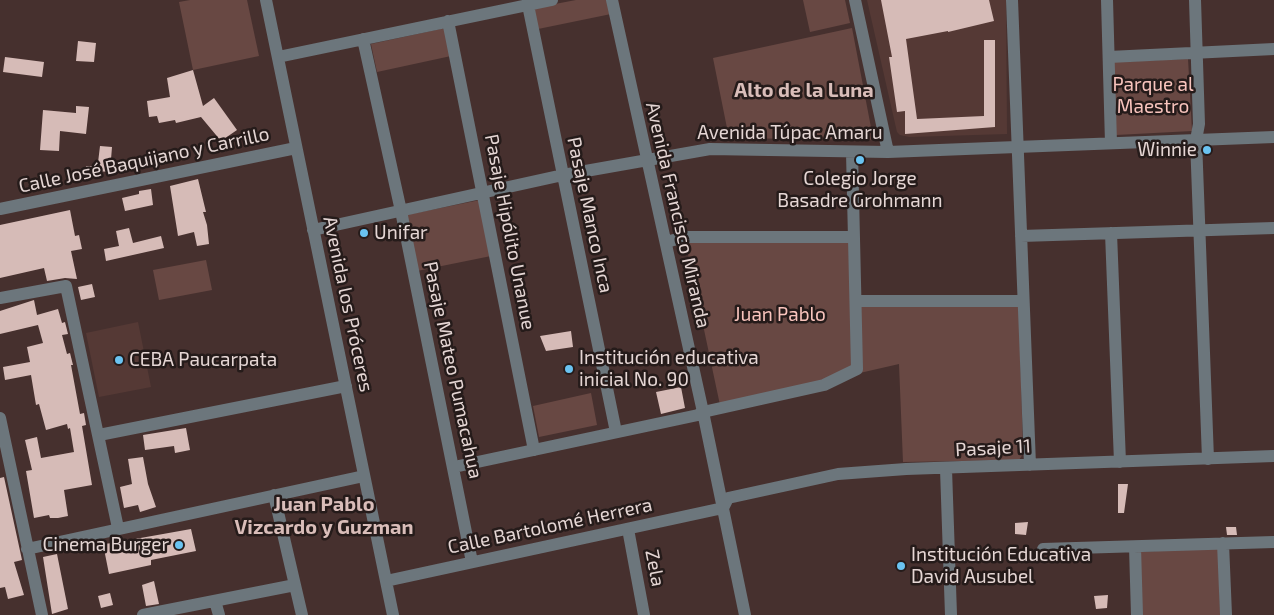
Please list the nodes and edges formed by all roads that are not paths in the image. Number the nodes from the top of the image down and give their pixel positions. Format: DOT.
graph roads {
  1 [pos="266,0"];
  2 [pos="552,0"];
  3 [pos="612,0"];
  4 [pos="854,0"];
  5 [pos="1012,0"];
  6 [pos="1108,0"];
  7 [pos="1194,0"];
  8 [pos="528,5"];
  9 [pos="448,22"];
  10 [pos="363,39"];
  11 [pos="1274,50"];
  12 [pos="1196,53"];
  13 [pos="278,57"];
  14 [pos="1109,57"];
  15 [pos="1274,137"];
  16 [pos="1196,140"];
  17 [pos="1111,143"];
  18 [pos="1019,147"];
  19 [pos="296,148"];
  20 [pos="852,152"];
  21 [pos="888,152"];
  22 [pos="648,160"];
  23 [pos="563,175"];
  24 [pos="483,193"];
  25 [pos="0,209"];
  26 [pos="401,211"];
  27 [pos="1274,228"];
  28 [pos="313,230"];
  29 [pos="1200,230"];
  30 [pos="1111,233"];
  31 [pos="1021,236"];
  32 [pos="853,237"];
  33 [pos="666,242"];
  34 [pos="0,298"];
  35 [pos="856,301"];
  36 [pos="1023,301"];
  37 [pos="346,386"];
  38 [pos="703,412"];
  39 [pos="0,418"];
  40 [pos="616,432"];
  41 [pos="99,435"];
  42 [pos="534,450"];
  43 [pos="1274,456"];
  44 [pos="1208,458"];
  45 [pos="1120,462"];
  46 [pos="1030,465"];
  47 [pos="454,466"];
  48 [pos="946,468"];
  49 [pos="364,476"];
  50 [pos="274,495"];
  51 [pos="723,508"];
  52 [pos="118,528"];
  53 [pos="628,528"];
  54 [pos="1274,542"];
  55 [pos="1223,543"];
  56 [pos="1135,546"];
  57 [pos="1043,548"];
  58 [pos="27,549"];
  59 [pos="472,562"];
  60 [pos="386,581"];
  61 [pos="295,585"];
  62 [pos="215,601"];
  63 [pos="42,615"];
  64 [pos="143,615"];
  65 [pos="218,615"];
  66 [pos="302,615"];
  67 [pos="393,615"];
  68 [pos="644,615"];
  69 [pos="744,615"];
  70 [pos="951,615"];
  71 [pos="1137,615"];
  72 [pos="1226,615"];
  1 -- 13 [label="street, Avenida los Próceres"];
  2 -- 8 [label="street"];
  3 -- 22 [label="street, Avenida Francisco Miranda"];
  4 -- 21 [label="street"];
  5 -- 18 [label="street"];
  6 -- 14 [label="street"];
  7 -- 12 [label="street"];
  8 -- 9 [label="street"];
  8 -- 23 [label="street, Pasaje Manco Inca"];
  9 -- 10 [label="street"];
  9 -- 24 [label="street, Pasaje Hipólito Unanue"];
  10 -- 13 [label="street"];
  10 -- 26 [label="street, Pasaje Mateo Pumacahua"];
  11 -- 12 [label="street"];
  12 -- 14 [label="street"];
  12 -- 16 [label="street"];
  13 -- 19 [label="street, Avenida los Próceres"];
  14 -- 17 [label="street"];
  15 -- 16 [label="street, Avenida Túpac Amaru"];
  16 -- 17 [label="street, Avenida Túpac Amaru"];
  16 -- 29 [label="street"];
  17 -- 18 [label="street, Avenida Túpac Amaru"];
  18 -- 21 [label="street, Avenida Túpac Amaru"];
  18 -- 31 [label="street"];
  19 -- 25 [label="street, Calle José Baquijano y Carrillo"];
  19 -- 28 [label="street, Avenida los Próceres"];
  20 -- 21 [label="street, Avenida Túpac Amaru"];
  20 -- 22 [label="street, Avenida Túpac Amaru"];
  20 -- 32 [label="street"];
  22 -- 23 [label="street, Avenida Túpac Amaru"];
  22 -- 33 [label="street, Avenida Francisco Miranda"];
  23 -- 24 [label="street, Avenida Túpac Amaru"];
  23 -- 40 [label="street, Pasaje Manco Inca"];
  24 -- 26 [label="street, Avenida Túpac Amaru"];
  24 -- 42 [label="street, Pasaje Hipólito Unanue"];
  26 -- 28 [label="street, Avenida Túpac Amaru"];
  26 -- 47 [label="street, Pasaje Mateo Pumacahua"];
  27 -- 29 [label="street"];
  28 -- 37 [label="street, Avenida los Próceres"];
  29 -- 30 [label="street"];
  29 -- 44 [label="street"];
  30 -- 31 [label="street"];
  30 -- 45 [label="street"];
  31 -- 36 [label="street"];
  32 -- 33 [label="street"];
  32 -- 35 [label="street"];
  33 -- 38 [label="street, Avenida Francisco Miranda"];
  34 -- 41 [label="street"];
  35 -- 36 [label="street"];
  35 -- 38 [label="street"];
  36 -- 46 [label="street"];
  37 -- 41 [label="street"];
  37 -- 49 [label="street, Avenida los Próceres"];
  38 -- 40 [label="street"];
  38 -- 51 [label="street, Avenida Francisco Miranda"];
  39 -- 58 [label="street"];
  40 -- 42 [label="street"];
  41 -- 52 [label="street"];
  42 -- 47 [label="street"];
  43 -- 44 [label="street, Pasaje 11"];
  44 -- 45 [label="street, Pasaje 11"];
  45 -- 46 [label="street, Pasaje 11"];
  46 -- 48 [label="street, Pasaje 11"];
  47 -- 59 [label="street, Pasaje Mateo Pumacahua"];
  48 -- 51 [label="street, Pasaje 11"];
  48 -- 70 [label="street"];
  49 -- 50 [label="street"];
  49 -- 60 [label="street, Avenida los Próceres"];
  50 -- 52 [label="street"];
  50 -- 61 [label="street"];
  51 -- 53 [label="street, Calle Bartolomé Herrera"];
  51 -- 69 [label="street, Avenida Francisco Miranda"];
  52 -- 58 [label="street"];
  53 -- 59 [label="street, Calle Bartolomé Herrera"];
  53 -- 68 [label="street, Zela"];
  54 -- 55 [label="street"];
  55 -- 56 [label="street"];
  55 -- 72 [label="street"];
  56 -- 57 [label="street"];
  56 -- 71 [label="street"];
  58 -- 63 [label="street"];
  59 -- 60 [label="street, Calle Bartolomé Herrera"];
  60 -- 67 [label="street, Avenida los Próceres"];
  61 -- 62 [label="street"];
  61 -- 66 [label="street"];
  62 -- 64 [label="street"];
  62 -- 65 [label="street"];
}
